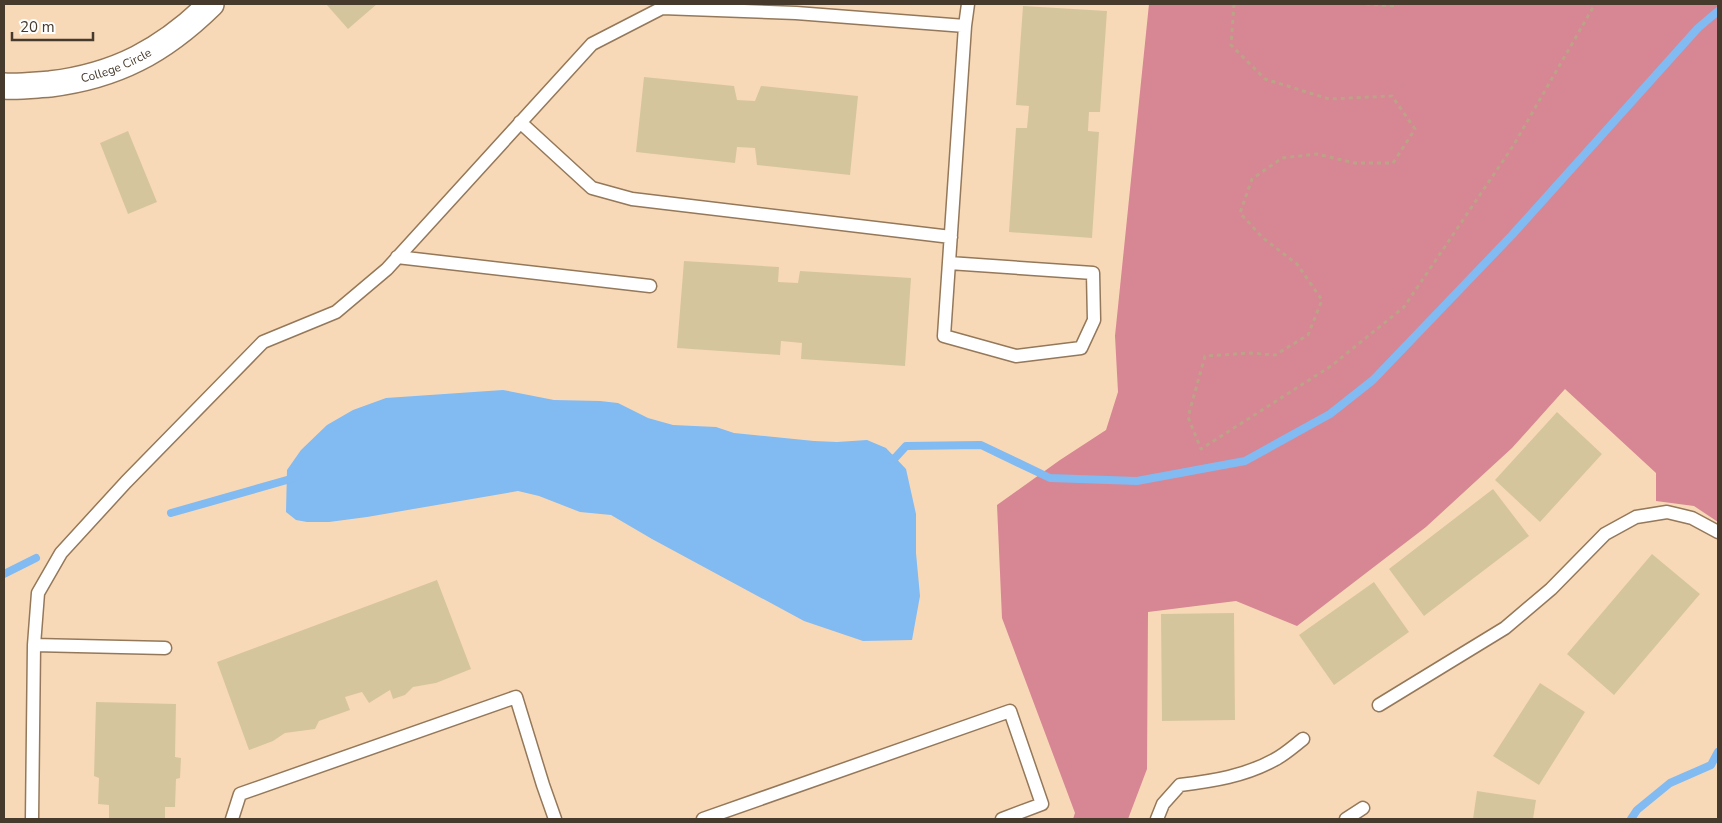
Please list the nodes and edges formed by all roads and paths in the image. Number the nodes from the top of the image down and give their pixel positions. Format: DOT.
graph roads {
  1 [pos="210,4"];
  2 [pos="968,4"];
  3 [pos="1234,4"];
  4 [pos="1366,4"];
  5 [pos="1399,4"];
  6 [pos="1595,4"];
  7 [pos="965,26"];
  8 [pos="4,86"];
  9 [pos="520,122"];
  10 [pos="951,237"];
  11 [pos="397,257"];
  12 [pos="949,263"];
  13 [pos="650,286"];
  14 [pos="1718,532"];
  15 [pos="34,646"];
  16 [pos="165,648"];
  17 [pos="1379,705"];
  18 [pos="1303,740"];
  19 [pos="1363,808"];
  20 [pos="32,819"];
  21 [pos="232,819"];
  22 [pos="556,819"];
  23 [pos="704,819"];
  24 [pos="1002,819"];
  25 [pos="1157,819"];
  26 [pos="1346,819"];
  1 -- 8 [label="street, College Circle"];
  2 -- 7 [label="lane"];
  3 -- 6 [label="path"];
  4 -- 5 [label="path"];
  7 -- 9 [label="lane"];
  7 -- 10 [label="lane"];
  9 -- 10 [label="lane"];
  9 -- 11 [label="lane"];
  10 -- 12 [label="lane"];
  11 -- 13 [label="lane"];
  11 -- 15 [label="lane"];
  12 -- 12 [label="lane"];
  14 -- 17 [label="lane"];
  15 -- 16 [label="lane"];
  15 -- 20 [label="lane"];
  18 -- 25 [label="lane"];
  19 -- 26 [label="lane"];
  21 -- 22 [label="lane"];
  23 -- 24 [label="lane"];
}
